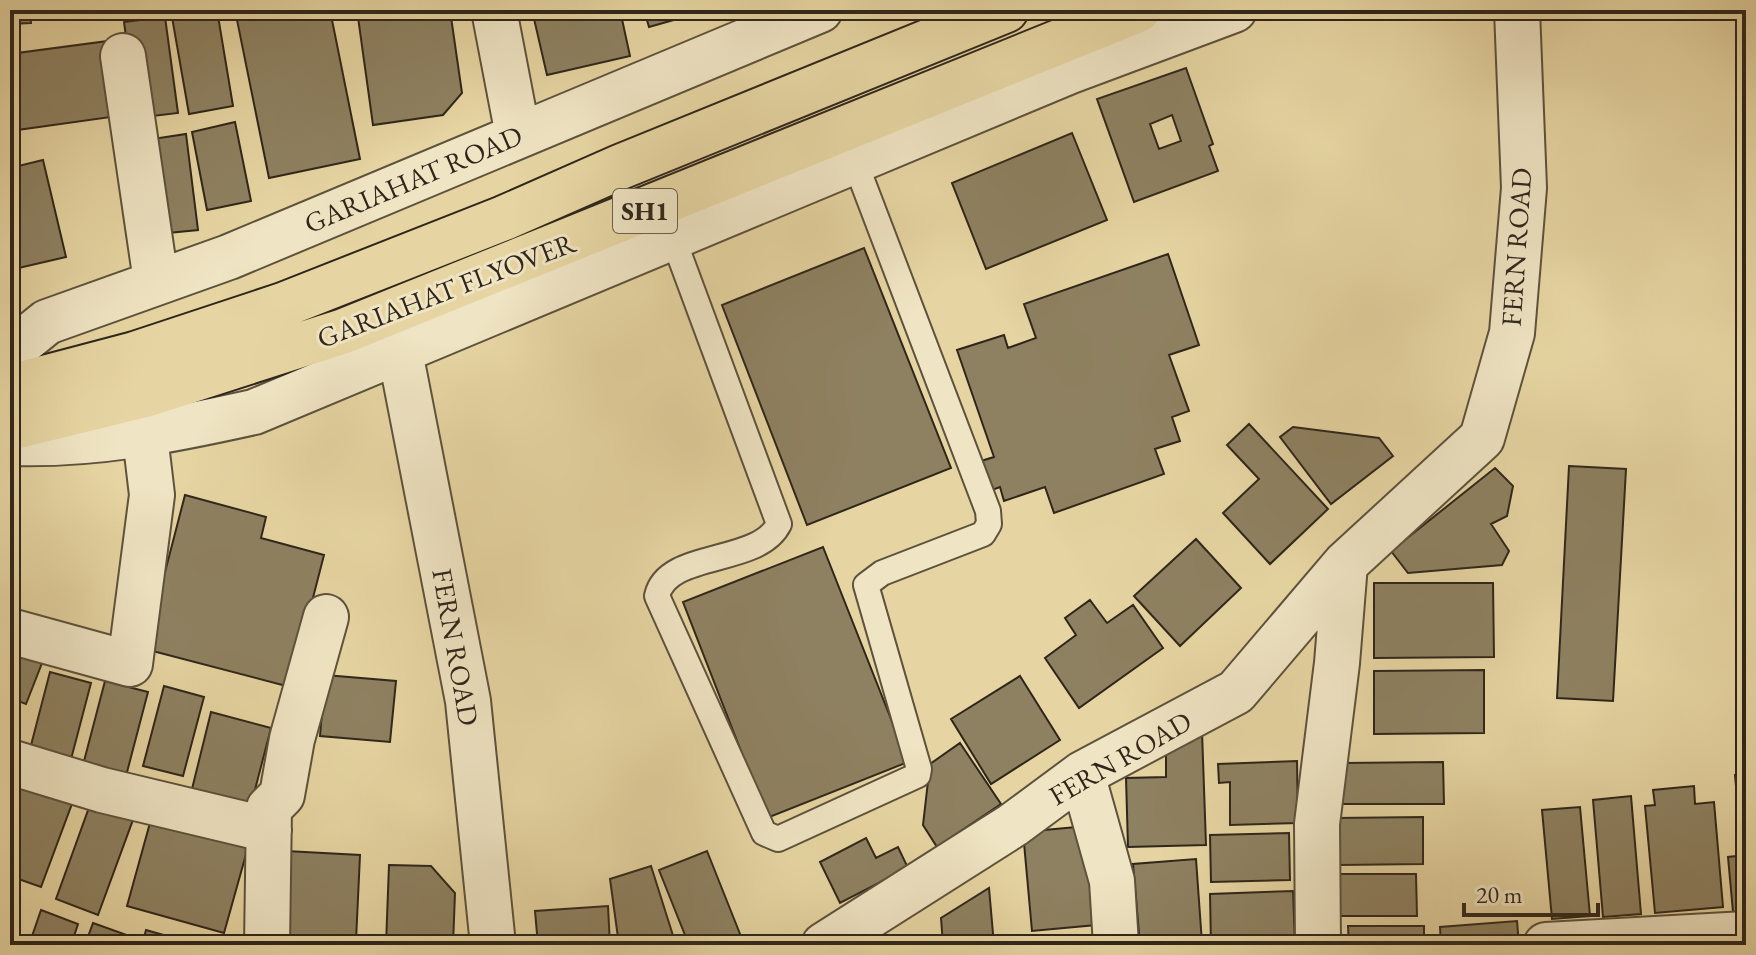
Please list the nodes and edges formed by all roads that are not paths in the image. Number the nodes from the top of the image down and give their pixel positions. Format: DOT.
graph roads {
  1 [pos="494,10"];
  2 [pos="820,10"];
  3 [pos="1006,10"];
  4 [pos="1138,10"];
  5 [pos="1234,10"];
  6 [pos="1517,10"];
  7 [pos="123,56"];
  8 [pos="518,135"];
  9 [pos="855,162"];
  10 [pos="673,238"];
  11 [pos="156,281"];
  12 [pos="10,352"];
  13 [pos="400,352"];
  14 [pos="10,387"];
  15 [pos="141,395"];
  16 [pos="10,428"];
  17 [pos="10,443"];
  18 [pos="1345,564"];
  19 [pos="326,617"];
  20 [pos="10,631"];
  21 [pos="10,762"];
  22 [pos="1082,774"];
  23 [pos="269,830"];
  24 [pos="1746,934"];
  25 [pos="267,945"];
  26 [pos="493,945"];
  27 [pos="824,945"];
  28 [pos="1116,945"];
  29 [pos="1318,945"];
  30 [pos="1546,945"];
  1 -- 8 [label="street"];
  2 -- 8 [label="street, GARIAHAT ROAD"];
  3 -- 15 [label="main road, GARIAHAT FLYOVER / SH1"];
  4 -- 15 [label="main road, GARIAHAT FLYOVER / SH1"];
  5 -- 9 [label="street"];
  6 -- 18 [label="street, FERN ROAD"];
  7 -- 11 [label="street"];
  8 -- 11 [label="street, GARIAHAT ROAD"];
  9 -- 10 [label="street"];
  9 -- 10 [label="lane"];
  10 -- 13 [label="street"];
  11 -- 12 [label="street, GARIAHAT ROAD"];
  13 -- 15 [label="street"];
  13 -- 26 [label="street, FERN ROAD"];
  14 -- 15 [label="main road, GARIAHAT FLYOVER / SH1"];
  15 -- 16 [label="main road, GARIAHAT FLYOVER / SH1"];
  15 -- 17 [label="street"];
  15 -- 20 [label="street"];
  18 -- 22 [label="street, FERN ROAD"];
  18 -- 29 [label="street"];
  19 -- 23 [label="street"];
  21 -- 23 [label="street"];
  22 -- 27 [label="street, FERN ROAD"];
  22 -- 28 [label="street"];
  23 -- 25 [label="street"];
  24 -- 30 [label="street"];
}
